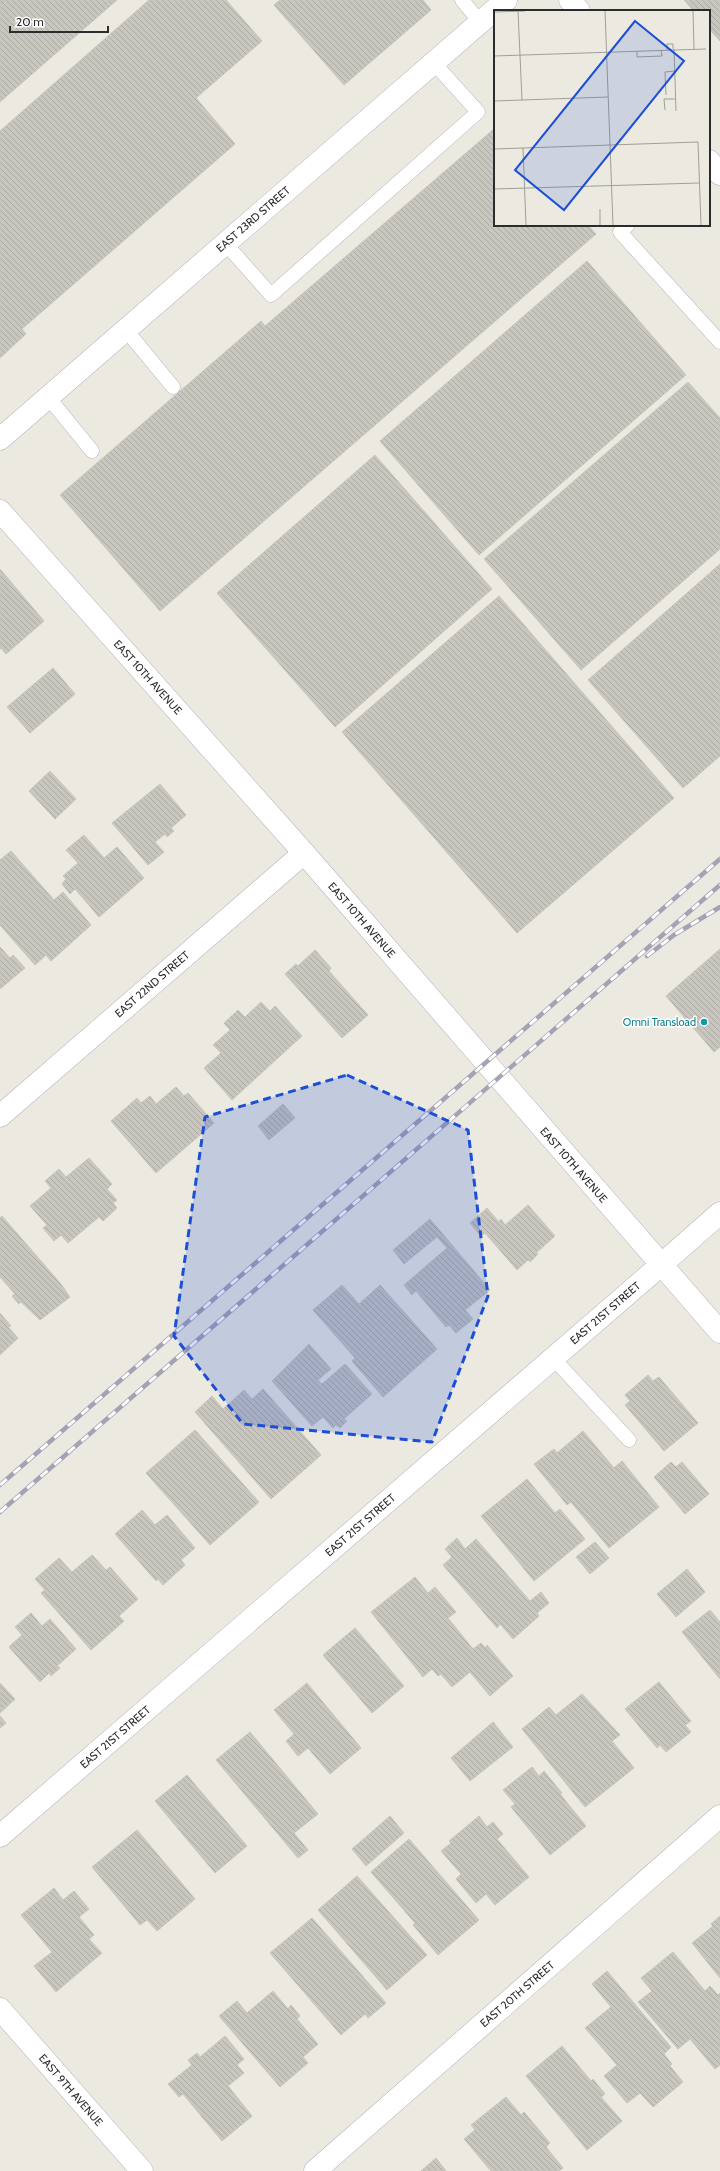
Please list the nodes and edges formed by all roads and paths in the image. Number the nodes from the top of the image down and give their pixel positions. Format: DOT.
graph roads {
  1 [pos="462,0"];
  2 [pos="506,0"];
  3 [pos="570,0"];
  4 [pos="494,10"];
  5 [pos="494,10"];
  6 [pos="579,10"];
  7 [pos="480,22"];
  8 [pos="434,62"];
  9 [pos="710,162"];
  10 [pos="720,174"];
  11 [pos="627,226"];
  12 [pos="225,243"];
  13 [pos="126,330"];
  14 [pos="720,342"];
  15 [pos="173,387"];
  16 [pos="48,397"];
  17 [pos="0,439"];
  18 [pos="92,451"];
  19 [pos="0,512"];
  20 [pos="304,853"];
  21 [pos="0,1116"];
  22 [pos="720,1213"];
  23 [pos="661,1265"];
  24 [pos="720,1332"];
  25 [pos="553,1358"];
  26 [pos="629,1440"];
  27 [pos="720,1816"];
  28 [pos="0,1836"];
  29 [pos="0,2008"];
  30 [pos="142,2171"];
  31 [pos="315,2171"];
  1 -- 7 [label="lane"];
  2 -- 5 [label="street, EAST 23RD STREET"];
  3 -- 6 [label="street"];
  4 -- 7 [label="street, EAST 23RD STREET"];
  7 -- 8 [label="street, EAST 23RD STREET"];
  8 -- 12 [label="street, EAST 23RD STREET"];
  8 -- 12 [label="lane"];
  9 -- 10 [label="street"];
  11 -- 14 [label="lane"];
  12 -- 13 [label="street, EAST 23RD STREET"];
  13 -- 15 [label="lane"];
  13 -- 16 [label="street, EAST 23RD STREET"];
  16 -- 17 [label="street, EAST 23RD STREET"];
  16 -- 18 [label="lane"];
  19 -- 20 [label="street, EAST 10TH AVENUE"];
  20 -- 21 [label="street, EAST 22ND STREET"];
  20 -- 23 [label="street, EAST 10TH AVENUE"];
  22 -- 23 [label="street, EAST 21ST STREET"];
  23 -- 24 [label="street, EAST 10TH AVENUE"];
  23 -- 25 [label="street, EAST 21ST STREET"];
  25 -- 26 [label="lane"];
  25 -- 28 [label="street, EAST 21ST STREET"];
  27 -- 31 [label="street, EAST 20TH STREET"];
  29 -- 30 [label="street, EAST 9TH AVENUE"];
}
